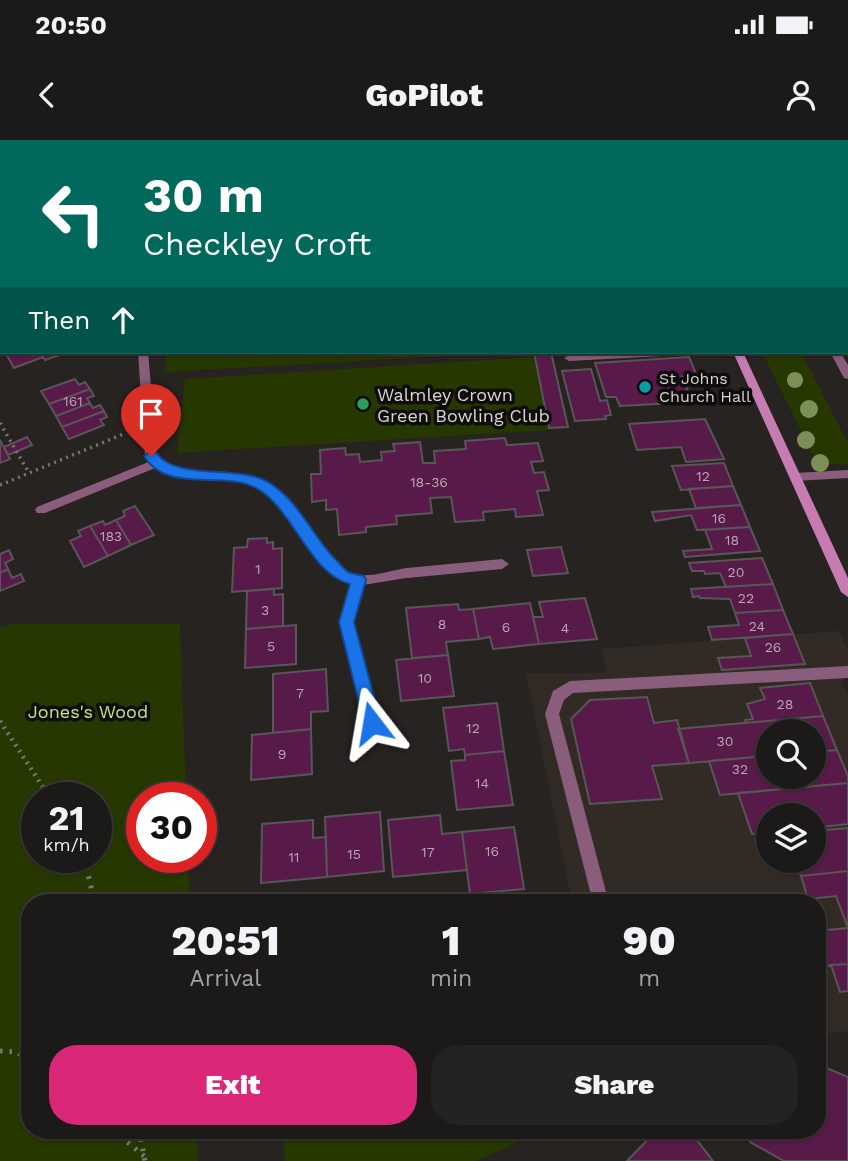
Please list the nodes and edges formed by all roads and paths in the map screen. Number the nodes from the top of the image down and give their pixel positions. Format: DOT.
graph roads {
  1 [pos="143,354"];
  2 [pos="644,354"];
  3 [pos="739,354"];
  4 [pos="836,354"];
  5 [pos="569,358"];
  6 [pos="848,375"];
  7 [pos="0,423"];
  8 [pos="149,423"];
  9 [pos="156,463"];
  10 [pos="29,473"];
  11 [pos="848,474"];
  12 [pos="795,477"];
  13 [pos="0,485"];
  14 [pos="41,510"];
  15 [pos="502,564"];
  16 [pos="358,580"];
  17 [pos="848,592"];
  18 [pos="848,672"];
  19 [pos="0,721"];
  20 [pos="372,723"];
  21 [pos="40,782"];
  22 [pos="89,873"];
  23 [pos="93,894"];
  24 [pos="599,894"];
  25 [pos="0,1051"];
  26 [pos="21,1054"];
  27 [pos="123,1139"];
  28 [pos="141,1139"];
  29 [pos="144,1158"];
  1 -- 8 [label="street"];
  2 -- 5 [label="street"];
  3 -- 12 [label="main road"];
  4 -- 6 [label="street"];
  7 -- 10 [label="path"];
  8 -- 9 [label="street"];
  8 -- 10 [label="path"];
  9 -- 14 [label="street"];
  9 -- 16 [label="street"];
  10 -- 13 [label="path"];
  11 -- 12 [label="street"];
  12 -- 17 [label="main road"];
  15 -- 16 [label="street"];
  16 -- 20 [label="street"];
  18 -- 24 [label="street"];
  19 -- 21 [label="path"];
  22 -- 23 [label="path"];
  25 -- 26 [label="path"];
  27 -- 29 [label="path"];
  28 -- 29 [label="path"];
}
